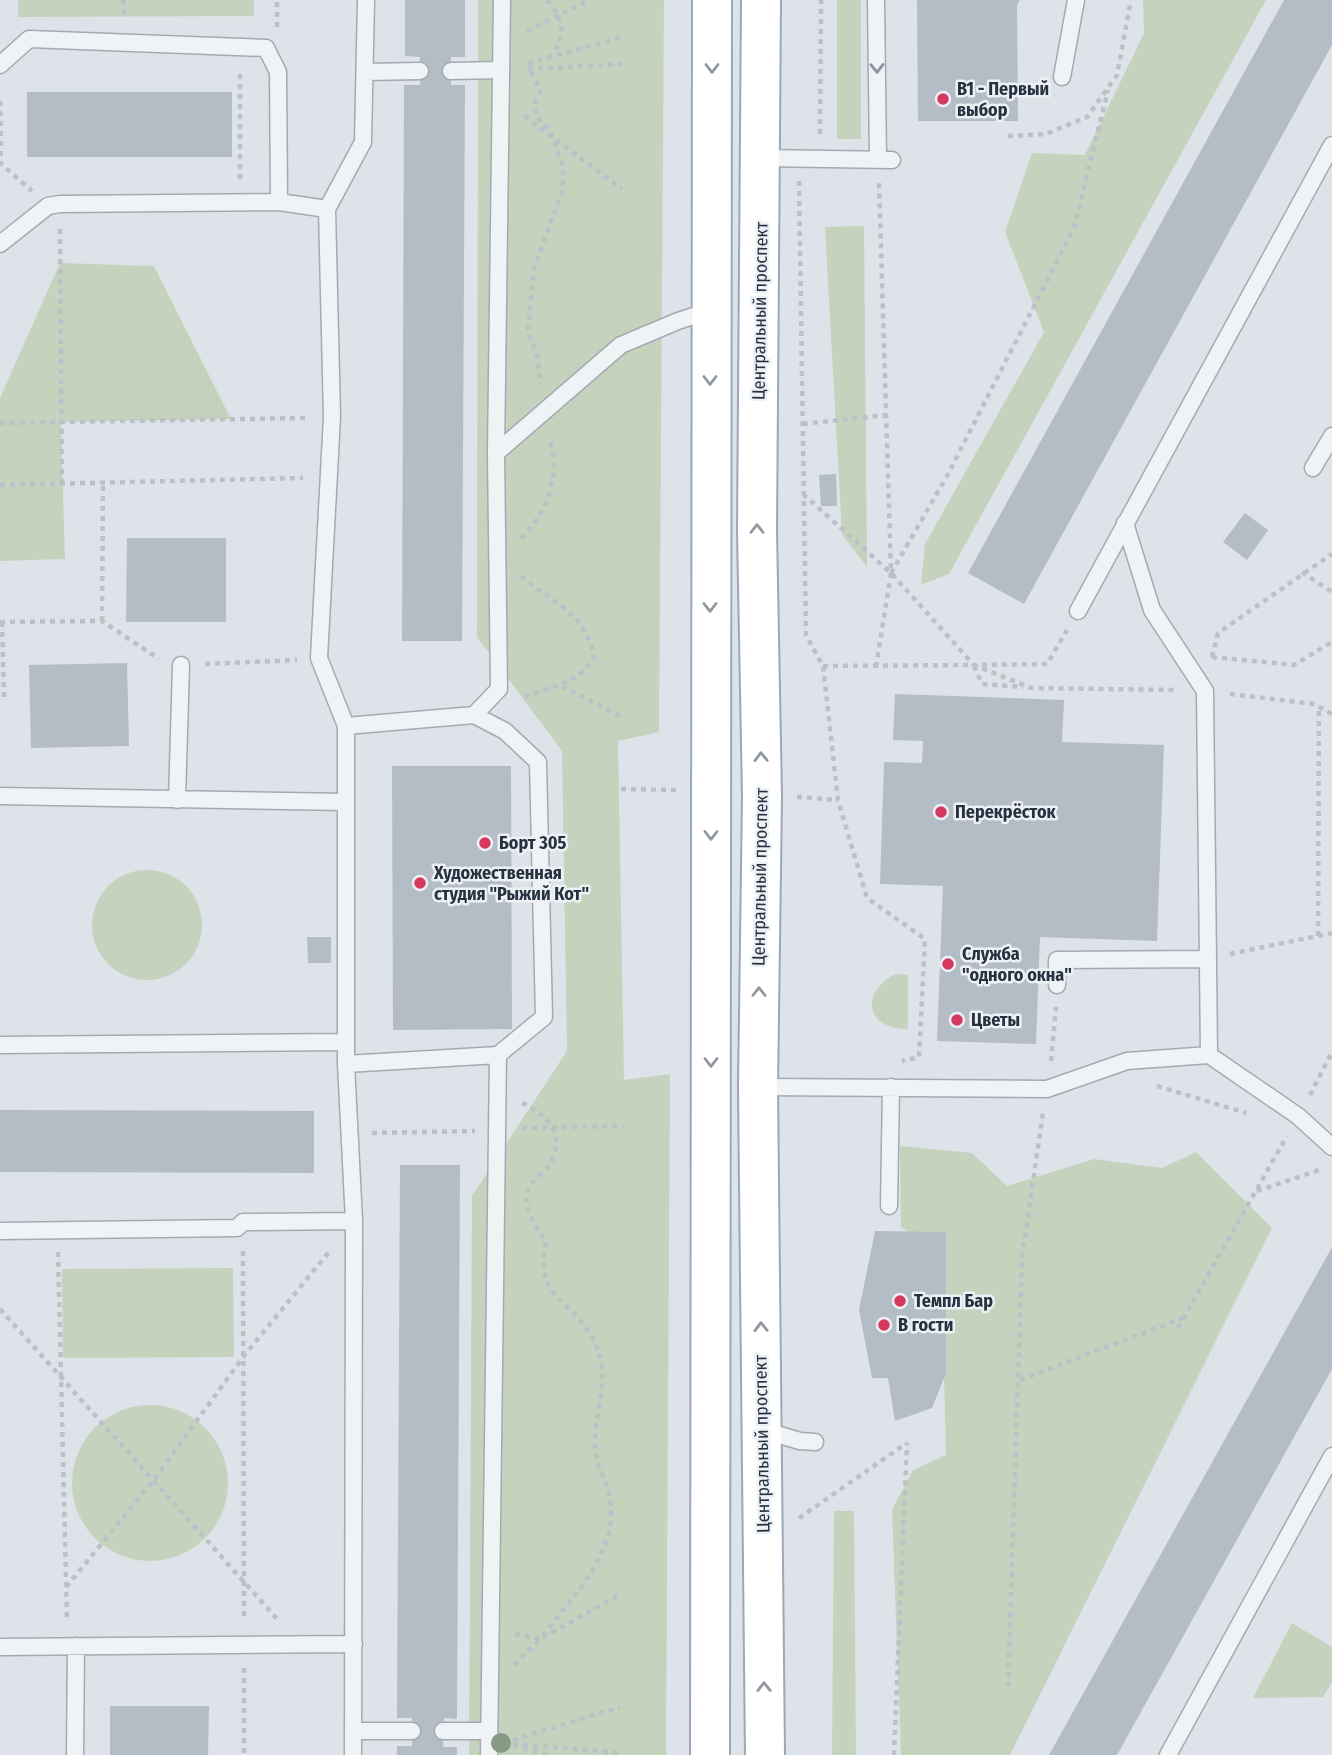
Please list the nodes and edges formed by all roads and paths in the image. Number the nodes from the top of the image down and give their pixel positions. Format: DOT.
graph roads {
  1 [pos="366,0"];
  2 [pos="502,0"];
  3 [pos="547,0"];
  4 [pos="589,0"];
  5 [pos="712,0"];
  6 [pos="761,0"];
  7 [pos="821,0"];
  8 [pos="876,0"];
  9 [pos="1076,0"];
  10 [pos="1131,0"];
  11 [pos="560,14"];
  12 [pos="622,37"];
  13 [pos="501,45"];
  14 [pos="240,47"];
  15 [pos="553,55"];
  16 [pos="531,62"];
  17 [pos="622,64"];
  18 [pos="0,65"];
  19 [pos="555,69"];
  20 [pos="500,70"];
  21 [pos="420,71"];
  22 [pos="451,71"];
  23 [pos="365,72"];
  24 [pos="1062,77"];
  25 [pos="1108,90"];
  26 [pos="499,99"];
  27 [pos="0,102"];
  28 [pos="1008,136"];
  29 [pos="556,142"];
  30 [pos="1332,145"];
  31 [pos="780,159"];
  32 [pos="820,160"];
  33 [pos="885,160"];
  34 [pos="622,189"];
  35 [pos="240,202"];
  36 [pos="279,202"];
  37 [pos="54,205"];
  38 [pos="327,209"];
  39 [pos="0,244"];
  40 [pos="709,312"];
  41 [pos="542,413"];
  42 [pos="886,415"];
  43 [pos="332,417"];
  44 [pos="60,421"];
  45 [pos="0,423"];
  46 [pos="803,424"];
  47 [pos="546,431"];
  48 [pos="1332,436"];
  49 [pos="496,453"];
  50 [pos="1313,468"];
  51 [pos="329,477"];
  52 [pos="62,484"];
  53 [pos="103,484"];
  54 [pos="0,485"];
  55 [pos="802,494"];
  56 [pos="547,506"];
  57 [pos="1125,523"];
  58 [pos="1332,554"];
  59 [pos="1302,572"];
  60 [pos="891,573"];
  61 [pos="540,592"];
  62 [pos="1332,592"];
  63 [pos="1078,611"];
  64 [pos="102,621"];
  65 [pos="1,622"];
  66 [pos="1332,642"];
  67 [pos="1212,657"];
  68 [pos="319,659"];
  69 [pos="181,665"];
  70 [pos="974,665"];
  71 [pos="823,666"];
  72 [pos="876,667"];
  73 [pos="561,685"];
  74 [pos="1031,688"];
  75 [pos="1205,691"];
  76 [pos="4,697"];
  77 [pos="1319,707"];
  78 [pos="1332,714"];
  79 [pos="474,715"];
  80 [pos="622,717"];
  81 [pos="346,726"];
  82 [pos="505,731"];
  83 [pos="0,796"];
  84 [pos="177,800"];
  85 [pos="346,802"];
  86 [pos="1332,933"];
  87 [pos="1318,936"];
  88 [pos="1208,959"];
  89 [pos="1057,985"];
  90 [pos="346,1042"];
  91 [pos="0,1045"];
  92 [pos="1332,1052"];
  93 [pos="498,1055"];
  94 [pos="1209,1055"];
  95 [pos="892,1063"];
  96 [pos="346,1064"];
  97 [pos="1154,1085"];
  98 [pos="758,1087"];
  99 [pos="891,1087"];
  100 [pos="1047,1089"];
  101 [pos="513,1090"];
  102 [pos="1295,1121"];
  103 [pos="1332,1147"];
  104 [pos="1332,1166"];
  105 [pos="1256,1191"];
  106 [pos="889,1206"];
  107 [pos="354,1221"];
  108 [pos="243,1222"];
  109 [pos="58,1230"];
  110 [pos="0,1231"];
  111 [pos="0,1309"];
  112 [pos="1185,1317"];
  113 [pos="1178,1328"];
  114 [pos="243,1357"];
  115 [pos="60,1375"];
  116 [pos="1020,1380"];
  117 [pos="762,1430"];
  118 [pos="815,1442"];
  119 [pos="1332,1456"];
  120 [pos="154,1480"];
  121 [pos="799,1505"];
  122 [pos="799,1518"];
  123 [pos="799,1532"];
  124 [pos="244,1583"];
  125 [pos="66,1587"];
  126 [pos="621,1594"];
  127 [pos="540,1639"];
  128 [pos="302,1644"];
  129 [pos="354,1644"];
  130 [pos="244,1645"];
  131 [pos="72,1646"];
  132 [pos="0,1647"];
  133 [pos="513,1666"];
  134 [pos="1008,1687"];
  135 [pos="620,1707"];
  136 [pos="353,1731"];
  137 [pos="412,1731"];
  138 [pos="443,1731"];
  139 [pos="489,1731"];
  140 [pos="495,1749"];
  141 [pos="620,1753"];
  142 [pos="75,1755"];
  143 [pos="244,1755"];
  144 [pos="353,1755"];
  145 [pos="551,1755"];
  146 [pos="710,1755"];
  147 [pos="765,1755"];
  148 [pos="894,1755"];
  149 [pos="1168,1755"];
  1 -- 23 [label="lane"];
  2 -- 13 [label="lane"];
  3 -- 11 [label="path"];
  4 -- 11 [label="path"];
  5 -- 40 [label="main road, one-way"];
  6 -- 31 [label="main road, Центральный проспект"];
  7 -- 32 [label="path"];
  8 -- 33 [label="lane, one-way"];
  9 -- 24 [label="lane"];
  10 -- 25 [label="path"];
  11 -- 13 [label="path"];
  11 -- 15 [label="path"];
  12 -- 15 [label="path"];
  13 -- 20 [label="lane"];
  14 -- 18 [label="lane"];
  14 -- 35 [label="path"];
  14 -- 36 [label="lane"];
  15 -- 16 [label="path"];
  16 -- 20 [label="path"];
  16 -- 29 [label="path"];
  17 -- 19 [label="path"];
  20 -- 22 [label="lane"];
  20 -- 26 [label="lane"];
  21 -- 23 [label="lane"];
  23 -- 38 [label="lane"];
  25 -- 28 [label="path"];
  25 -- 60 [label="path"];
  26 -- 29 [label="path"];
  26 -- 49 [label="lane"];
  27 -- 37 [label="path"];
  29 -- 34 [label="path"];
  29 -- 41 [label="path"];
  30 -- 57 [label="lane"];
  31 -- 32 [label="lane"];
  31 -- 46 [label="path"];
  98 -- 31 [label="main road, Центральный проспект, one-way"];
  32 -- 33 [label="lane"];
  33 -- 42 [label="path"];
  35 -- 36 [label="lane"];
  35 -- 37 [label="lane"];
  36 -- 38 [label="lane"];
  37 -- 39 [label="lane"];
  37 -- 44 [label="path"];
  38 -- 43 [label="lane"];
  40 -- 41 [label="lane"];
  40 -- 146 [label="main road, one-way"];
  41 -- 49 [label="lane"];
  42 -- 46 [label="path"];
  42 -- 60 [label="path"];
  43 -- 44 [label="path"];
  43 -- 51 [label="lane"];
  44 -- 45 [label="path"];
  44 -- 52 [label="path"];
  46 -- 55 [label="path"];
  47 -- 56 [label="path"];
  48 -- 50 [label="lane"];
  49 -- 79 [label="lane"];
  51 -- 53 [label="path"];
  51 -- 68 [label="lane"];
  52 -- 53 [label="path"];
  52 -- 54 [label="path"];
  53 -- 64 [label="path"];
  55 -- 60 [label="path"];
  55 -- 71 [label="path"];
  57 -- 63 [label="lane"];
  57 -- 75 [label="lane"];
  58 -- 59 [label="path"];
  59 -- 62 [label="path"];
  59 -- 67 [label="path"];
  60 -- 70 [label="path"];
  60 -- 72 [label="path"];
  61 -- 73 [label="path"];
  63 -- 70 [label="path"];
  64 -- 65 [label="path"];
  64 -- 69 [label="path"];
  65 -- 76 [label="path"];
  66 -- 67 [label="path"];
  67 -- 75 [label="path"];
  68 -- 69 [label="path"];
  68 -- 81 [label="lane"];
  69 -- 84 [label="lane"];
  70 -- 72 [label="path"];
  70 -- 74 [label="path"];
  70 -- 74 [label="path"];
  71 -- 72 [label="path"];
  71 -- 95 [label="path"];
  73 -- 80 [label="path"];
  73 -- 82 [label="path"];
  74 -- 75 [label="path"];
  75 -- 77 [label="path"];
  75 -- 88 [label="lane"];
  77 -- 78 [label="path"];
  77 -- 87 [label="path"];
  79 -- 81 [label="lane"];
  79 -- 82 [label="lane"];
  81 -- 85 [label="lane"];
  82 -- 93 [label="lane"];
  83 -- 84 [label="lane"];
  84 -- 85 [label="lane"];
  85 -- 90 [label="lane"];
  86 -- 87 [label="path"];
  87 -- 88 [label="path"];
  88 -- 89 [label="lane"];
  88 -- 94 [label="lane"];
  89 -- 100 [label="path"];
  90 -- 91 [label="lane"];
  90 -- 96 [label="lane"];
  92 -- 102 [label="path"];
  93 -- 96 [label="lane"];
  93 -- 139 [label="lane"];
  94 -- 100 [label="lane"];
  94 -- 102 [label="lane"];
  96 -- 107 [label="lane"];
  97 -- 102 [label="path"];
  98 -- 99 [label="lane"];
  117 -- 98 [label="main road, Центральный проспект, one-way"];
  99 -- 100 [label="lane"];
  99 -- 106 [label="lane"];
  100 -- 116 [label="path"];
  101 -- 127 [label="path"];
  102 -- 103 [label="lane"];
  102 -- 105 [label="path"];
  104 -- 105 [label="path"];
  105 -- 112 [label="path"];
  107 -- 108 [label="lane"];
  107 -- 114 [label="path"];
  107 -- 129 [label="lane"];
  108 -- 109 [label="lane"];
  108 -- 114 [label="path"];
  109 -- 110 [label="lane"];
  109 -- 115 [label="path"];
  111 -- 115 [label="path"];
  112 -- 113 [label="path"];
  112 -- 116 [label="path"];
  114 -- 120 [label="path"];
  114 -- 124 [label="path"];
  115 -- 120 [label="path"];
  115 -- 125 [label="path"];
  116 -- 134 [label="path"];
  117 -- 118 [label="lane"];
  147 -- 117 [label="main road, Центральный проспект, one-way"];
  119 -- 149 [label="lane"];
  120 -- 124 [label="path"];
  120 -- 125 [label="path"];
  121 -- 122 [label="path"];
  122 -- 123 [label="path"];
  122 -- 148 [label="path"];
  124 -- 128 [label="path"];
  124 -- 130 [label="path"];
  125 -- 131 [label="path"];
  126 -- 127 [label="path"];
  127 -- 133 [label="path"];
  128 -- 129 [label="lane"];
  128 -- 130 [label="lane"];
  129 -- 136 [label="lane"];
  130 -- 131 [label="lane"];
  130 -- 143 [label="path"];
  131 -- 132 [label="lane"];
  131 -- 142 [label="lane"];
  135 -- 141 [label="path"];
  136 -- 137 [label="lane"];
  136 -- 144 [label="lane"];
  138 -- 139 [label="lane"];
  139 -- 140 [label="lane"];
  140 -- 145 [label="path"];
}
